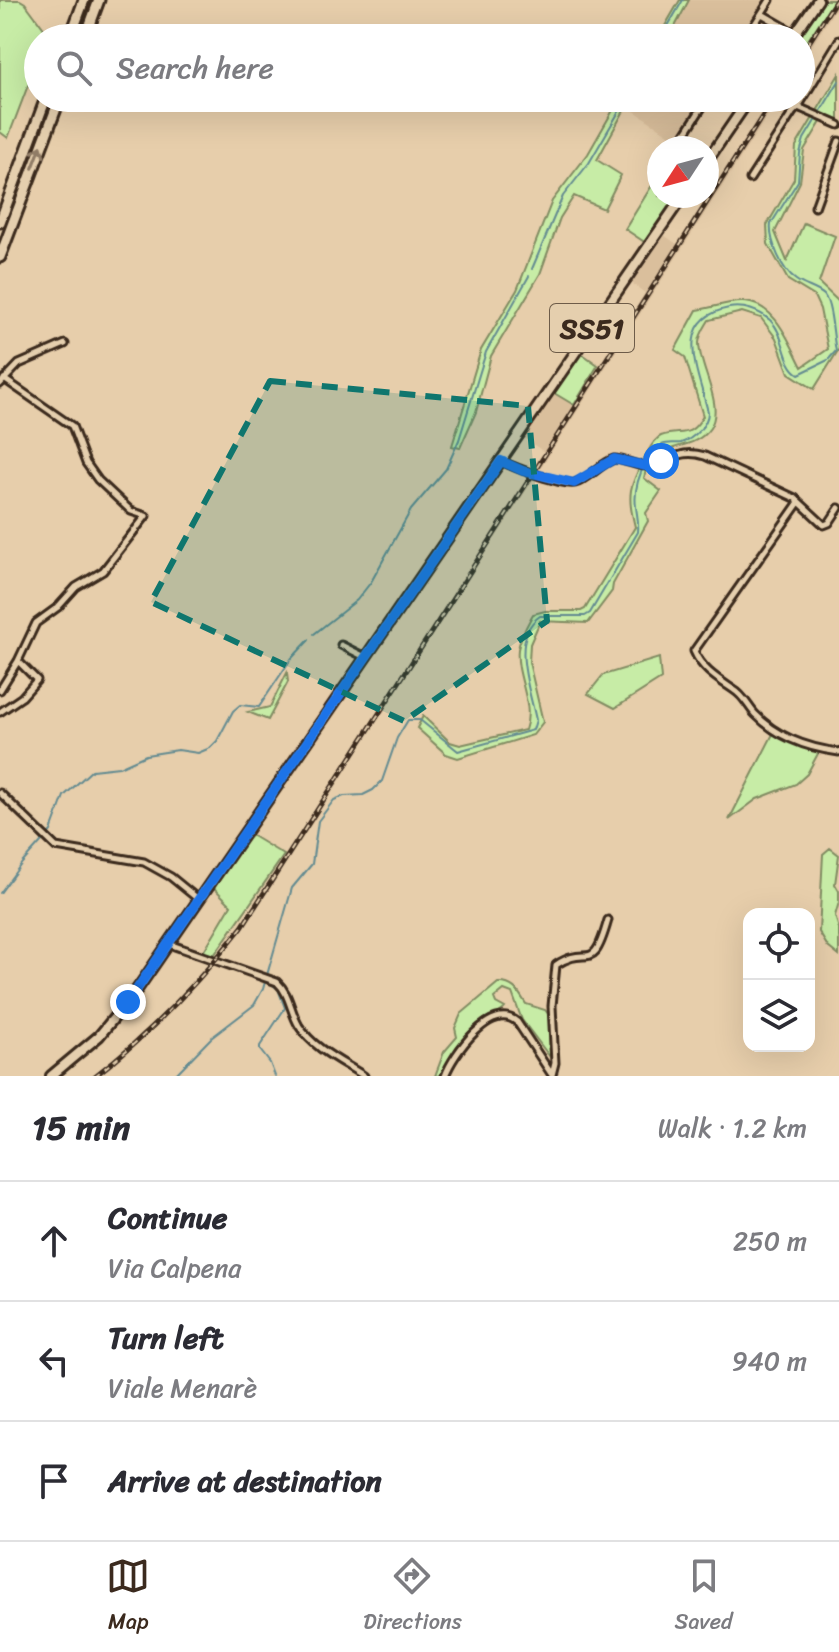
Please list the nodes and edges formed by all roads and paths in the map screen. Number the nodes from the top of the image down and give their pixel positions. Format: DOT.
graph roads {
  1 [pos="84,0"];
  2 [pos="99,0"];
  3 [pos="770,0"];
  4 [pos="818,0"];
  5 [pos="762,14"];
  6 [pos="75,24"];
  7 [pos="90,24"];
  8 [pos="755,24"];
  9 [pos="776,24"];
  10 [pos="801,24"];
  11 [pos="839,40"];
  12 [pos="815,79"];
  13 [pos="41,112"];
  14 [pos="55,112"];
  15 [pos="699,112"];
  16 [pos="740,112"];
  17 [pos="793,112"];
  18 [pos="807,112"];
  19 [pos="839,125"];
  20 [pos="684,136"];
  21 [pos="839,141"];
  22 [pos="719,143"];
  23 [pos="750,179"];
  24 [pos="815,207"];
  25 [pos="675,208"];
  26 [pos="0,222"];
  27 [pos="0,257"];
  28 [pos="65,344"];
  29 [pos="2,382"];
  30 [pos="501,461"];
  31 [pos="799,502"];
  32 [pos="839,508"];
  33 [pos="341,645"];
  34 [pos="366,657"];
  35 [pos="18,661"];
  36 [pos="0,690"];
  37 [pos="0,712"];
  38 [pos="839,752"];
  39 [pos="0,793"];
  40 [pos="199,900"];
  41 [pos="608,920"];
  42 [pos="169,944"];
  43 [pos="51,1076"];
  44 [pos="364,1076"];
  45 [pos="445,1076"];
  46 [pos="552,1076"];
  1 -- 6 [label="highway"];
  2 -- 7 [label="highway"];
  3 -- 5 [label="street"];
  4 -- 10 [label="main road"];
  5 -- 8 [label="street"];
  5 -- 9 [label="street"];
  11 -- 12 [label="street"];
  13 -- 26 [label="highway"];
  27 -- 14 [label="highway, one-way"];
  15 -- 20 [label="street"];
  16 -- 22 [label="main road"];
  17 -- 23 [label="street"];
  18 -- 19 [label="street"];
  21 -- 24 [label="street"];
  25 -- 30 [label="main road, SS51"];
  28 -- 29 [label="street"];
  29 -- 35 [label="street"];
  30 -- 31 [label="street"];
  30 -- 34 [label="main road, SS51"];
  31 -- 32 [label="street"];
  31 -- 38 [label="street"];
  33 -- 34 [label="street"];
  34 -- 40 [label="main road, SS51"];
  35 -- 36 [label="street"];
  35 -- 37 [label="street"];
  39 -- 40 [label="street"];
  40 -- 42 [label="main road, SS51"];
  41 -- 46 [label="street"];
  42 -- 43 [label="main road, SS51"];
  42 -- 44 [label="street"];
  45 -- 46 [label="street"];
}
